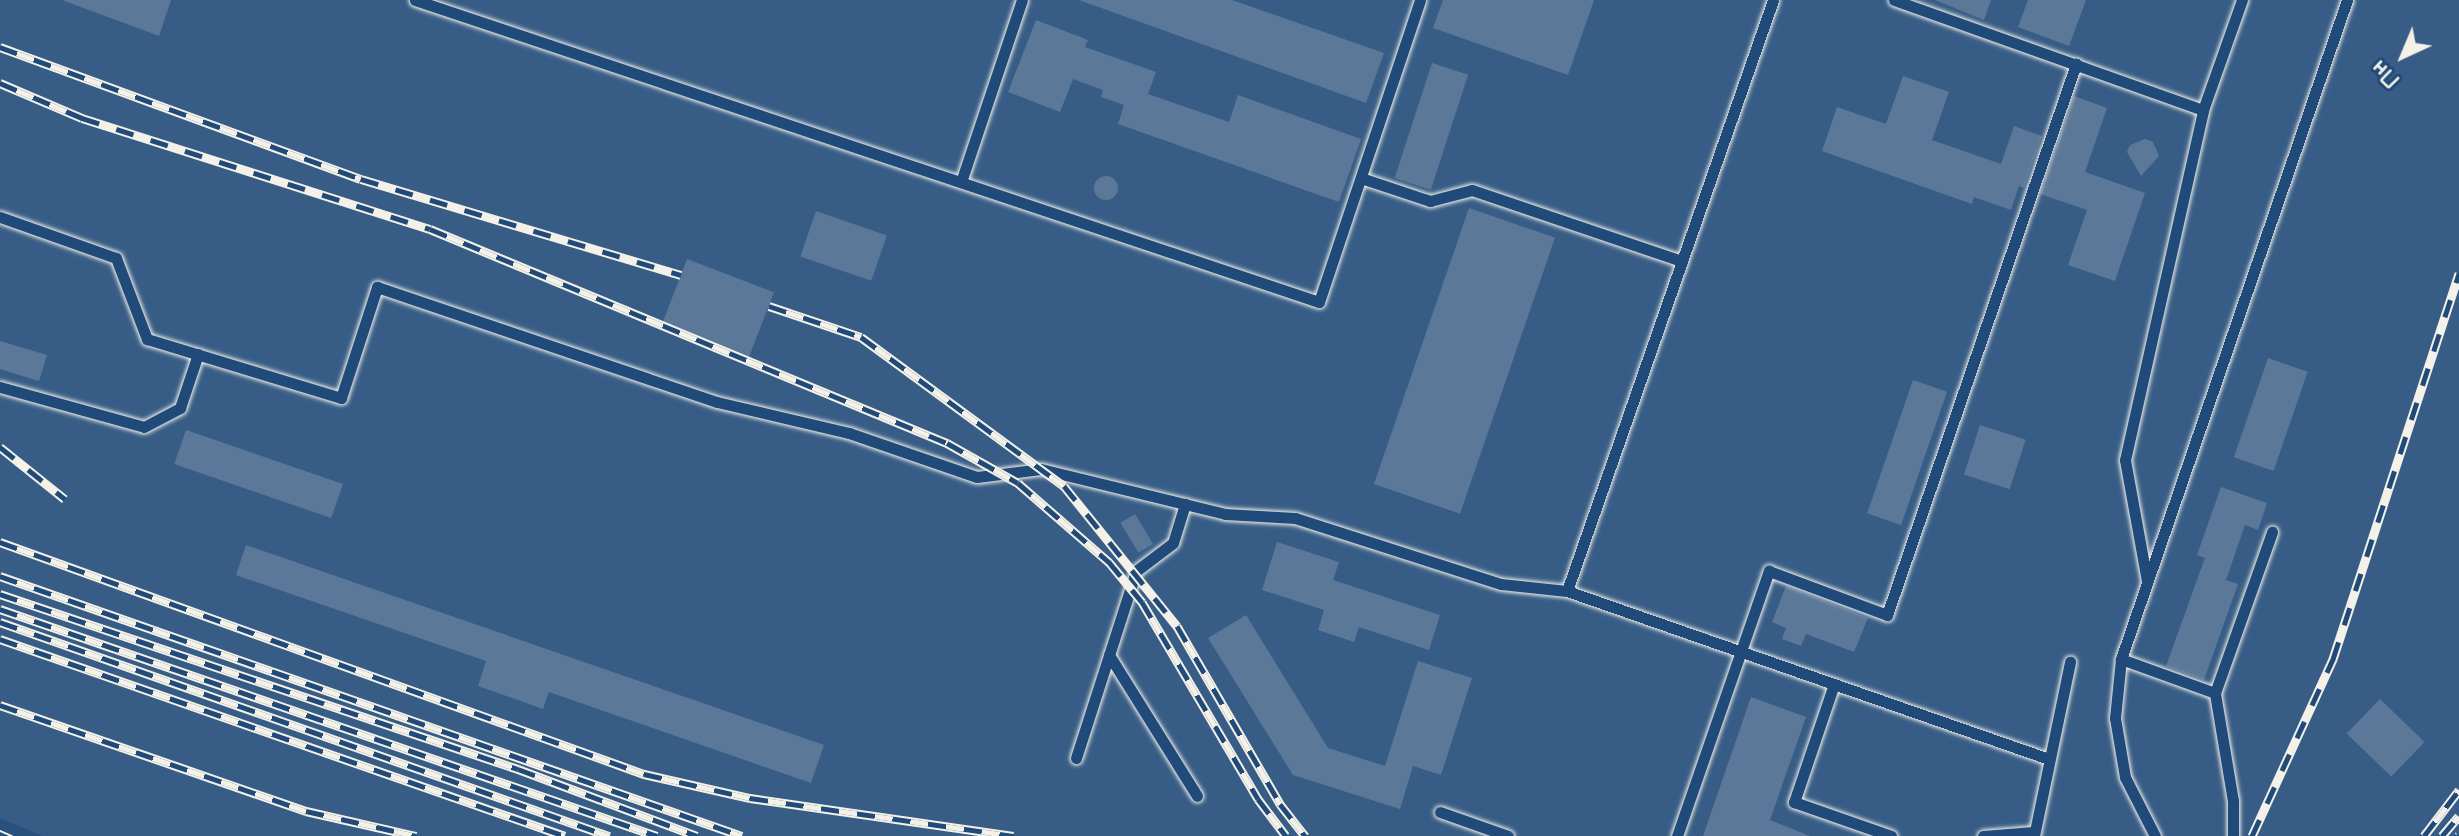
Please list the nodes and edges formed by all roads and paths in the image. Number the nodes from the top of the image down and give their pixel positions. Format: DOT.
graph roads {
  1 [pos="415,0"];
  2 [pos="1022,0"];
  3 [pos="1420,0"];
  4 [pos="1773,0"];
  5 [pos="1894,0"];
  6 [pos="2242,0"];
  7 [pos="2347,0"];
  8 [pos="2076,64"];
  9 [pos="2203,110"];
  10 [pos="1361,178"];
  11 [pos="961,182"];
  12 [pos="0,217"];
  13 [pos="1682,261"];
  14 [pos="198,354"];
  15 [pos="0,387"];
  16 [pos="1185,504"];
  17 [pos="2272,532"];
  18 [pos="2147,582"];
  19 [pos="1567,591"];
  20 [pos="1741,651"];
  21 [pos="1109,655"];
  22 [pos="2121,659"];
  23 [pos="2070,662"];
  24 [pos="1834,684"];
  25 [pos="2215,693"];
  26 [pos="1076,758"];
  27 [pos="2049,759"];
  28 [pos="1197,796"];
  29 [pos="1440,812"];
  30 [pos="1874,833"];
  31 [pos="2034,834"];
  32 [pos="1508,836"];
  33 [pos="1677,836"];
  34 [pos="1891,836"];
  35 [pos="1983,836"];
  36 [pos="2155,836"];
  37 [pos="2233,836"];
  1 -- 11 [label="lane"];
  2 -- 11 [label="lane"];
  3 -- 10 [label="lane"];
  4 -- 13 [label="lane"];
  5 -- 8 [label="lane"];
  6 -- 9 [label="lane"];
  7 -- 18 [label="lane"];
  8 -- 9 [label="lane"];
  8 -- 20 [label="lane"];
  9 -- 18 [label="lane"];
  10 -- 11 [label="lane"];
  10 -- 13 [label="lane"];
  12 -- 14 [label="lane"];
  13 -- 19 [label="lane"];
  14 -- 15 [label="lane"];
  14 -- 16 [label="lane"];
  16 -- 19 [label="lane"];
  16 -- 21 [label="lane"];
  17 -- 25 [label="lane"];
  18 -- 22 [label="lane"];
  19 -- 20 [label="lane"];
  20 -- 24 [label="lane"];
  20 -- 33 [label="lane"];
  21 -- 26 [label="lane"];
  21 -- 28 [label="lane"];
  22 -- 25 [label="lane"];
  22 -- 36 [label="lane"];
  23 -- 27 [label="lane"];
  24 -- 27 [label="lane"];
  24 -- 30 [label="lane"];
  25 -- 37 [label="lane"];
  27 -- 31 [label="lane"];
  29 -- 32 [label="lane"];
  30 -- 34 [label="lane"];
  31 -- 35 [label="lane"];
}
